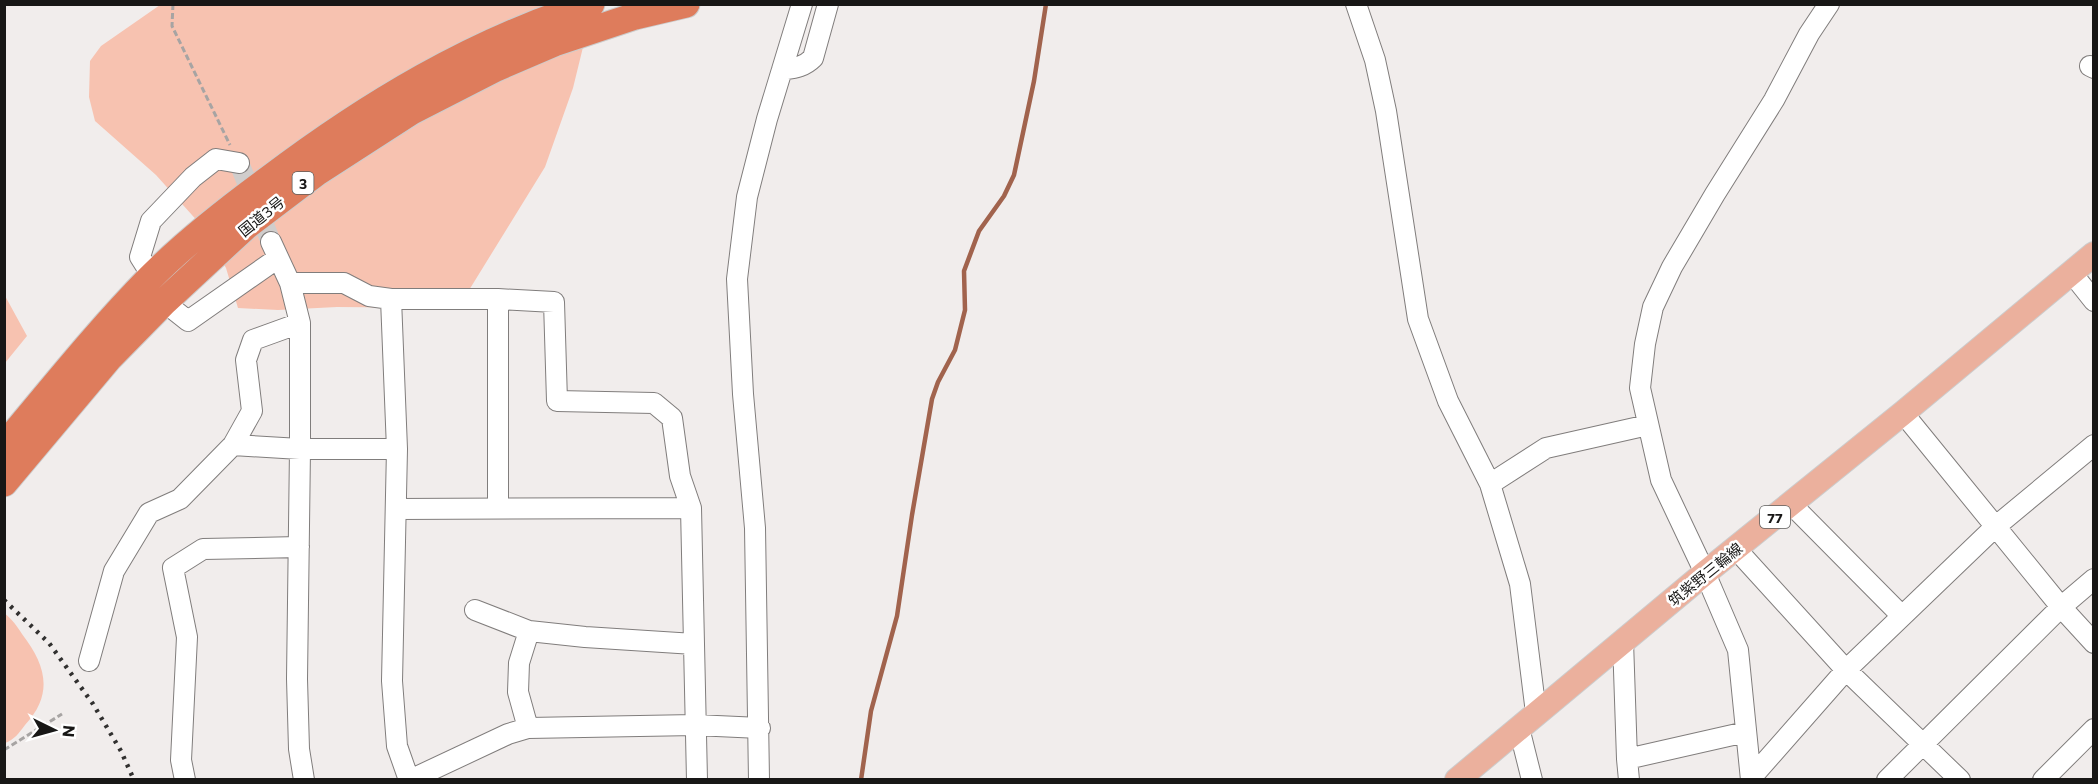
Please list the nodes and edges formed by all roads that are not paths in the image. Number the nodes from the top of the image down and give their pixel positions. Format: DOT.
graph roads {
  1 [pos="591,4"];
  2 [pos="686,4"];
  3 [pos="802,4"];
  4 [pos="828,4"];
  5 [pos="1356,4"];
  6 [pos="1829,4"];
  7 [pos="783,70"];
  8 [pos="239,163"];
  9 [pos="2094,254"];
  10 [pos="2070,272"];
  11 [pos="152,276"];
  12 [pos="290,284"];
  13 [pos="391,299"];
  14 [pos="498,299"];
  15 [pos="2094,301"];
  16 [pos="164,302"];
  17 [pos="300,324"];
  18 [pos="1903,413"];
  19 [pos="1648,425"];
  20 [pos="233,445"];
  21 [pos="2094,445"];
  22 [pos="4,446"];
  23 [pos="300,449"];
  24 [pos="397,449"];
  25 [pos="4,483"];
  26 [pos="1490,484"];
  27 [pos="1791,504"];
  28 [pos="498,508"];
  29 [pos="691,508"];
  30 [pos="398,509"];
  31 [pos="1995,527"];
  32 [pos="299,547"];
  33 [pos="1736,549"];
  34 [pos="1705,573"];
  35 [pos="2094,579"];
  36 [pos="2061,607"];
  37 [pos="475,610"];
  38 [pos="1902,616"];
  39 [pos="529,631"];
  40 [pos="1623,641"];
  41 [pos="2094,643"];
  42 [pos="694,644"];
  43 [pos="89,661"];
  44 [pos="1846,670"];
  45 [pos="1527,721"];
  46 [pos="696,725"];
  47 [pos="528,728"];
  48 [pos="760,728"];
  49 [pos="1746,732"];
  50 [pos="2091,736"];
  51 [pos="1922,743"];
  52 [pos="1627,759"];
  53 [pos="1751,779"];
  54 [pos="185,780"];
  55 [pos="304,780"];
  56 [pos="409,780"];
  57 [pos="697,780"];
  58 [pos="759,780"];
  59 [pos="1457,780"];
  60 [pos="1532,780"];
  61 [pos="1629,780"];
  62 [pos="1887,780"];
  63 [pos="1960,780"];
  64 [pos="2043,780"];
  1 -- 11 [label="highway, 国道3号 / 3"];
  2 -- 16 [label="highway, 国道3号 / 3"];
  3 -- 7 [label="street"];
  4 -- 7 [label="street"];
  5 -- 26 [label="street"];
  6 -- 19 [label="street"];
  7 -- 48 [label="street"];
  8 -- 11 [label="street"];
  9 -- 10 [label="main road, 筑紫野三輪線 / 77"];
  10 -- 15 [label="street"];
  10 -- 18 [label="main road, 筑紫野三輪線 / 77"];
  11 -- 22 [label="highway, 国道3号 / 3"];
  12 -- 13 [label="street"];
  12 -- 16 [label="street"];
  12 -- 17 [label="street"];
  13 -- 14 [label="street"];
  13 -- 24 [label="street"];
  14 -- 28 [label="street"];
  14 -- 29 [label="street"];
  16 -- 25 [label="highway, 国道3号 / 3"];
  17 -- 20 [label="street"];
  17 -- 23 [label="street"];
  18 -- 27 [label="main road, 筑紫野三輪線 / 77"];
  18 -- 31 [label="street"];
  19 -- 26 [label="street"];
  19 -- 34 [label="street"];
  20 -- 23 [label="street"];
  20 -- 43 [label="street"];
  21 -- 31 [label="street"];
  23 -- 24 [label="street"];
  23 -- 32 [label="street"];
  24 -- 30 [label="street"];
  26 -- 45 [label="street"];
  27 -- 33 [label="main road, 筑紫野三輪線 / 77"];
  27 -- 38 [label="street"];
  28 -- 29 [label="street"];
  28 -- 30 [label="street"];
  29 -- 42 [label="street"];
  30 -- 56 [label="street"];
  31 -- 36 [label="street"];
  31 -- 38 [label="street"];
  32 -- 54 [label="street"];
  32 -- 55 [label="street"];
  33 -- 34 [label="main road, 筑紫野三輪線 / 77"];
  33 -- 44 [label="street"];
  34 -- 40 [label="main road, 筑紫野三輪線 / 77"];
  34 -- 49 [label="street"];
  35 -- 36 [label="street"];
  36 -- 41 [label="street"];
  36 -- 51 [label="street"];
  37 -- 39 [label="street"];
  38 -- 44 [label="street"];
  39 -- 42 [label="street"];
  39 -- 47 [label="street"];
  40 -- 45 [label="main road, 筑紫野三輪線 / 77"];
  40 -- 52 [label="street"];
  42 -- 46 [label="street"];
  44 -- 51 [label="street"];
  44 -- 53 [label="street"];
  45 -- 59 [label="main road, 筑紫野三輪線 / 77"];
  45 -- 60 [label="street"];
  46 -- 47 [label="street"];
  46 -- 48 [label="street"];
  46 -- 57 [label="street"];
  47 -- 56 [label="street"];
  48 -- 58 [label="street"];
  49 -- 52 [label="street"];
  49 -- 53 [label="street"];
  50 -- 64 [label="street"];
  51 -- 62 [label="street"];
  51 -- 63 [label="street"];
  52 -- 61 [label="street"];
}
